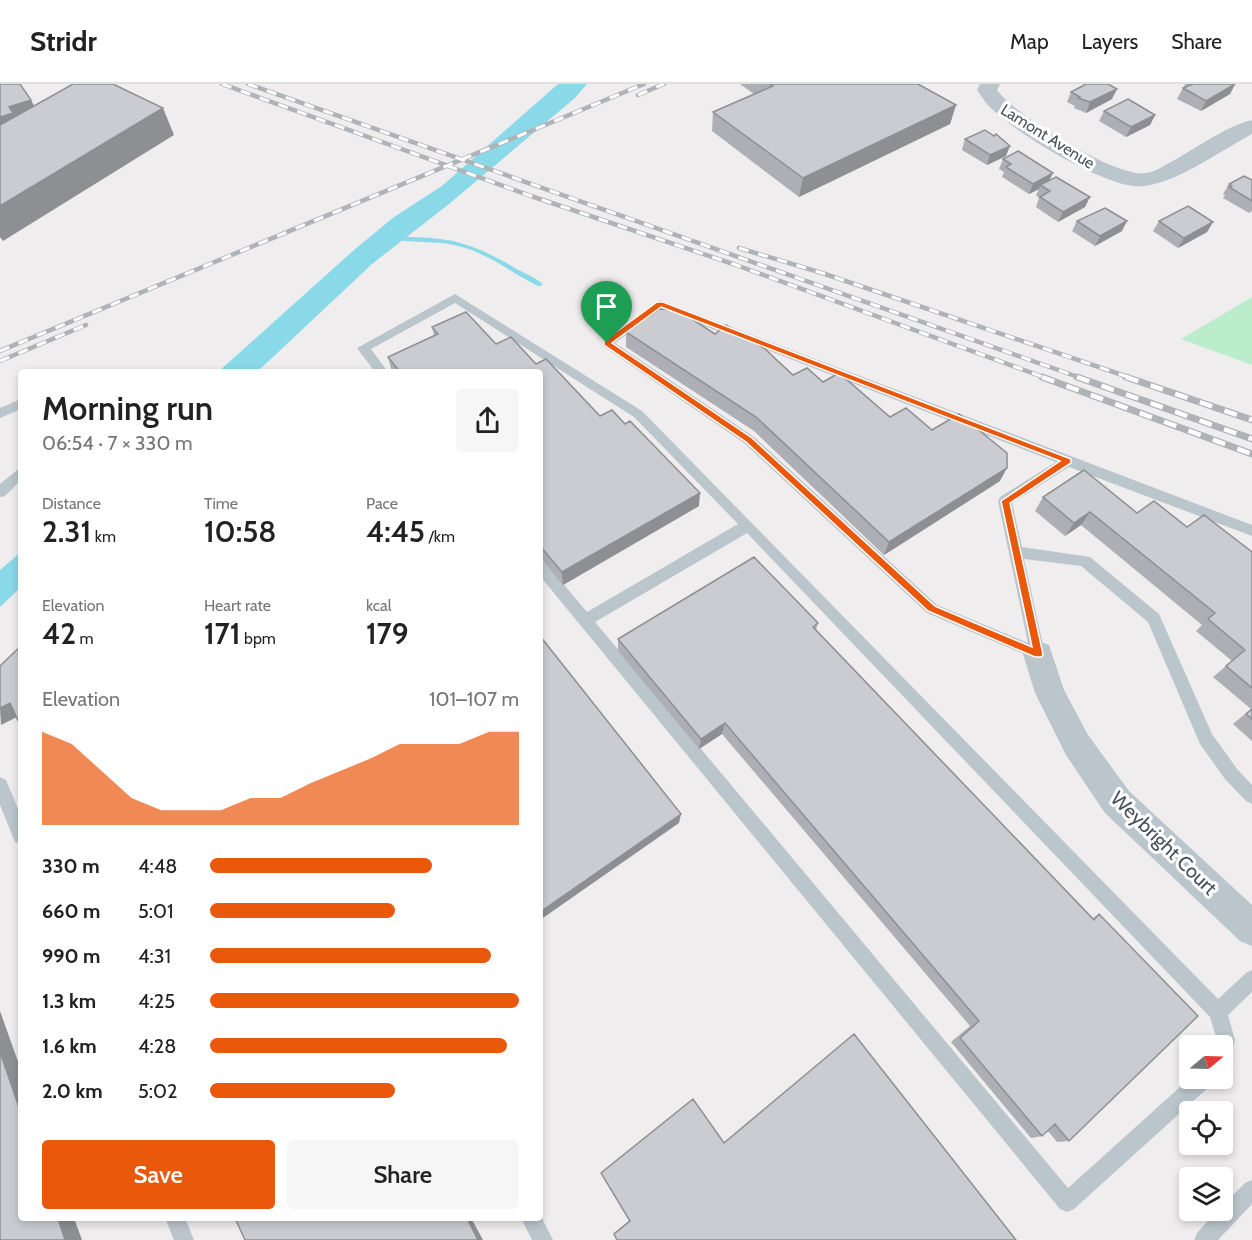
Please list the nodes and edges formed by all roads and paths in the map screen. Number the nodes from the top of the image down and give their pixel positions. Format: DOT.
graph roads {
  1 [pos="990,84"];
  2 [pos="1252,126"];
  3 [pos="380,369"];
  4 [pos="18,405"];
  5 [pos="0,413"];
  6 [pos="1068,461"];
  7 [pos="18,475"];
  8 [pos="0,492"];
  9 [pos="748,525"];
  10 [pos="1252,531"];
  11 [pos="1017,552"];
  12 [pos="543,570"];
  13 [pos="585,621"];
  14 [pos="1038,654"];
  15 [pos="0,785"];
  16 [pos="1252,796"];
  17 [pos="18,830"];
  18 [pos="1252,929"];
  19 [pos="1252,979"];
  20 [pos="1218,1012"];
  21 [pos="1225,1035"];
  22 [pos="1192,1089"];
  23 [pos="1252,1190"];
  24 [pos="176,1221"];
  25 [pos="533,1221"];
  26 [pos="184,1240"];
  27 [pos="543,1240"];
  28 [pos="1204,1240"];
  1 -- 2 [label="street, Lamont Avenue"];
  3 -- 9 [label="lane"];
  4 -- 5 [label="lane"];
  6 -- 10 [label="lane"];
  6 -- 11 [label="lane"];
  6 -- 14 [label="lane"];
  7 -- 8 [label="lane"];
  9 -- 13 [label="lane"];
  9 -- 20 [label="lane"];
  11 -- 14 [label="lane"];
  11 -- 16 [label="lane"];
  12 -- 13 [label="lane"];
  13 -- 22 [label="lane"];
  14 -- 18 [label="street, Weybright Court"];
  15 -- 17 [label="lane"];
  19 -- 20 [label="lane"];
  20 -- 21 [label="lane"];
  23 -- 28 [label="lane"];
  24 -- 26 [label="lane"];
  25 -- 27 [label="lane"];
}
